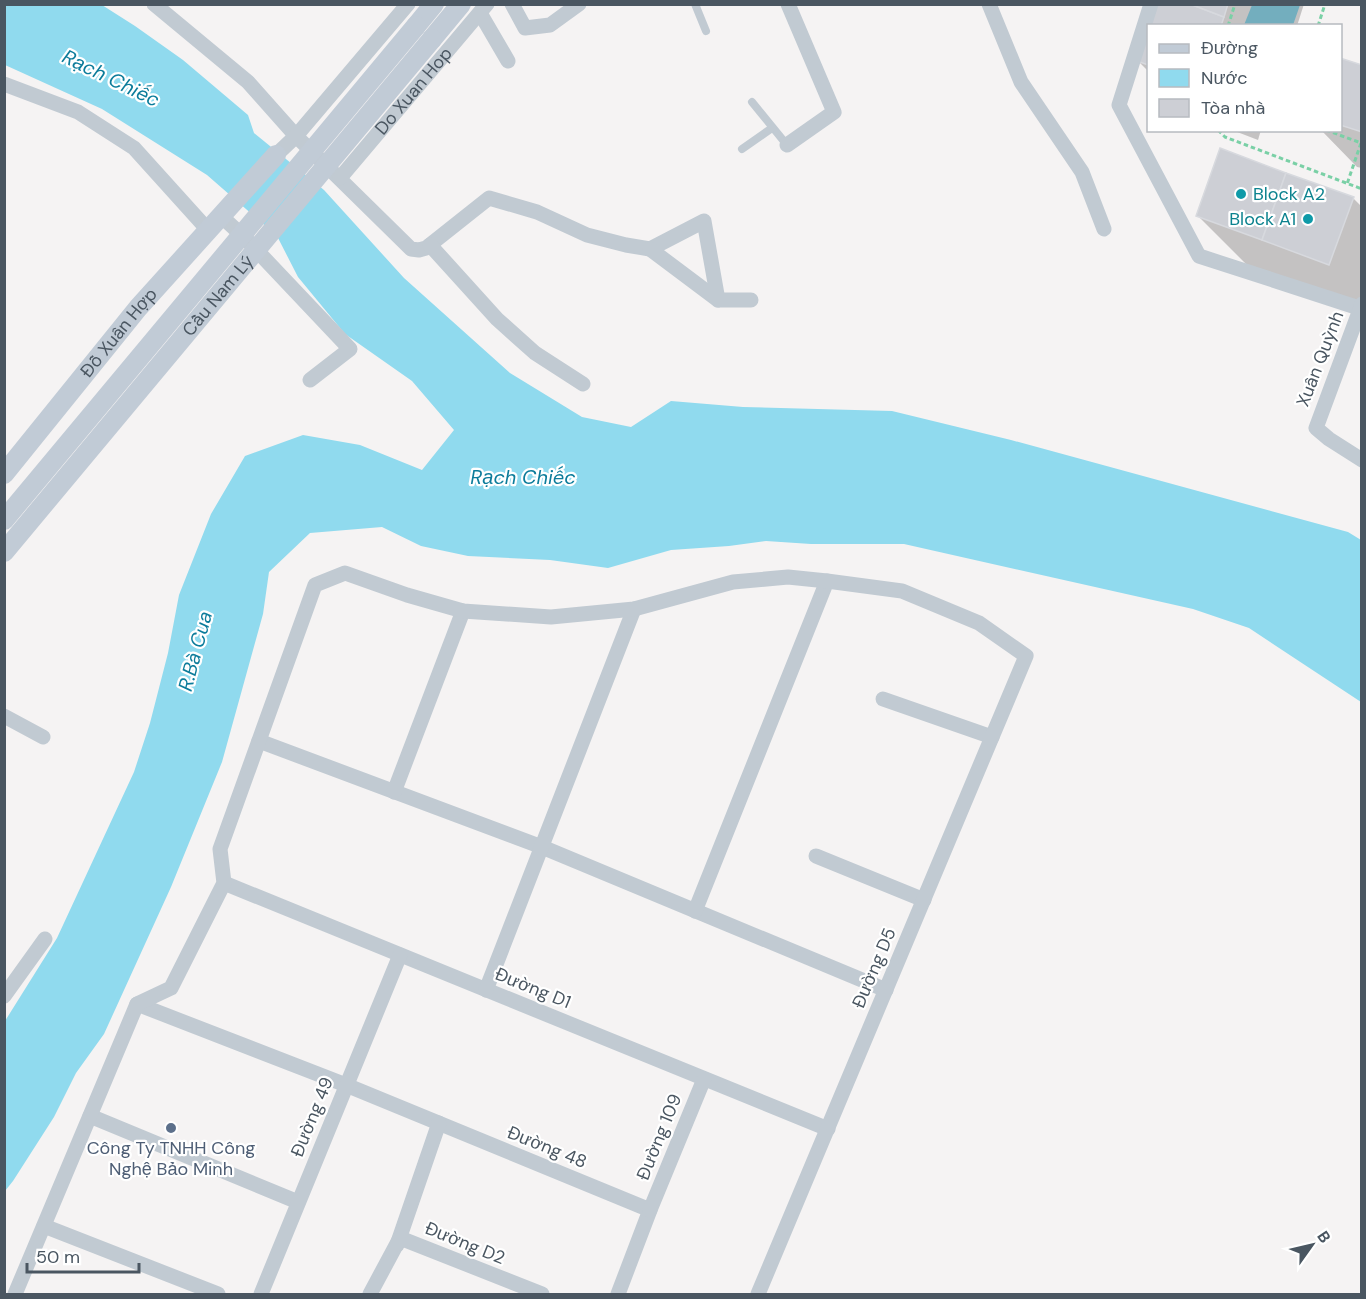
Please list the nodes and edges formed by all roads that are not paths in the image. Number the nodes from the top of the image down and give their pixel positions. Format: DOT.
graph roads {
  1 [pos="154,4"];
  2 [pos="408,4"];
  3 [pos="434,4"];
  4 [pos="461,4"];
  5 [pos="512,4"];
  6 [pos="579,4"];
  7 [pos="695,4"];
  8 [pos="788,4"];
  9 [pos="989,4"];
  10 [pos="1151,4"];
  11 [pos="483,9"];
  12 [pos="706,31"];
  13 [pos="508,61"];
  14 [pos="4,84"];
  15 [pos="752,102"];
  16 [pos="772,128"];
  17 [pos="297,136"];
  18 [pos="787,145"];
  19 [pos="742,149"];
  20 [pos="276,155"];
  21 [pos="340,178"];
  22 [pos="215,223"];
  23 [pos="1104,229"];
  24 [pos="430,245"];
  25 [pos="650,249"];
  26 [pos="718,300"];
  27 [pos="751,300"];
  28 [pos="1361,307"];
  29 [pos="310,380"];
  30 [pos="583,384"];
  31 [pos="1362,460"];
  32 [pos="4,474"];
  33 [pos="4,520"];
  34 [pos="4,552"];
  35 [pos="827,580"];
  36 [pos="634,609"];
  37 [pos="463,611"];
  38 [pos="884,699"];
  39 [pos="4,716"];
  40 [pos="43,737"];
  41 [pos="992,737"];
  42 [pos="259,741"];
  43 [pos="394,792"];
  44 [pos="542,847"];
  45 [pos="816,856"];
  46 [pos="224,883"];
  47 [pos="924,900"];
  48 [pos="695,910"];
  49 [pos="45,939"];
  50 [pos="400,955"];
  51 [pos="486,990"];
  52 [pos="886,990"];
  53 [pos="4,996"];
  54 [pos="137,1004"];
  55 [pos="704,1079"];
  56 [pos="346,1085"];
  57 [pos="90,1116"];
  58 [pos="439,1123"];
  59 [pos="828,1130"];
  60 [pos="298,1202"];
  61 [pos="650,1210"];
  62 [pos="44,1226"];
  63 [pos="400,1238"];
  64 [pos="15,1294"];
  65 [pos="218,1294"];
  66 [pos="261,1294"];
  67 [pos="370,1294"];
  68 [pos="542,1294"];
  69 [pos="618,1294"];
  70 [pos="758,1294"];
  1 -- 17 [label="street"];
  2 -- 17 [label="street"];
  3 -- 33 [label="main road, Cầu Nam Lý, bridge"];
  4 -- 34 [label="main road, Cầu Nam Lý, bridge"];
  5 -- 6 [label="street"];
  7 -- 12 [label="lane"];
  8 -- 18 [label="street"];
  9 -- 23 [label="street"];
  10 -- 28 [label="street"];
  11 -- 13 [label="street"];
  11 -- 21 [label="street, Do Xuan Hop"];
  14 -- 22 [label="street"];
  15 -- 16 [label="lane"];
  16 -- 18 [label="lane"];
  16 -- 19 [label="lane"];
  17 -- 20 [label="street"];
  17 -- 21 [label="street"];
  20 -- 22 [label="main road, Đỗ Xuân Hợp"];
  21 -- 24 [label="street"];
  22 -- 29 [label="street"];
  22 -- 32 [label="main road, Đỗ Xuân Hợp"];
  24 -- 25 [label="street"];
  24 -- 30 [label="street"];
  25 -- 26 [label="street"];
  25 -- 26 [label="street"];
  26 -- 27 [label="street"];
  28 -- 31 [label="street, Xuân Quỳnh"];
  35 -- 36 [label="street"];
  35 -- 41 [label="street, Đường D5"];
  35 -- 48 [label="street"];
  36 -- 37 [label="street"];
  36 -- 44 [label="street"];
  37 -- 42 [label="street"];
  37 -- 43 [label="street"];
  38 -- 41 [label="street"];
  39 -- 40 [label="street"];
  41 -- 47 [label="street, Đường D5"];
  42 -- 43 [label="street"];
  42 -- 46 [label="street"];
  43 -- 44 [label="street"];
  44 -- 48 [label="street"];
  44 -- 51 [label="street"];
  45 -- 47 [label="street"];
  46 -- 50 [label="street, Đường D1"];
  46 -- 54 [label="street"];
  47 -- 52 [label="street, Đường D5"];
  48 -- 52 [label="street"];
  49 -- 53 [label="street"];
  50 -- 51 [label="street, Đường D1"];
  50 -- 56 [label="street, Đường 49"];
  51 -- 55 [label="street, Đường D1"];
  52 -- 59 [label="street, Đường D5"];
  54 -- 56 [label="street, Đường 48"];
  54 -- 57 [label="street"];
  55 -- 59 [label="street, Đường D1"];
  55 -- 61 [label="street, Đường 109"];
  56 -- 58 [label="street, Đường 48"];
  56 -- 60 [label="street, Đường 49"];
  57 -- 60 [label="street"];
  57 -- 62 [label="street"];
  58 -- 61 [label="street, Đường 48"];
  58 -- 63 [label="street"];
  59 -- 70 [label="street, Đường D5"];
  60 -- 66 [label="street, Đường 49"];
  61 -- 69 [label="street"];
  62 -- 64 [label="street"];
  62 -- 65 [label="street"];
  63 -- 67 [label="street"];
  63 -- 68 [label="street, Đường D2"];
}
